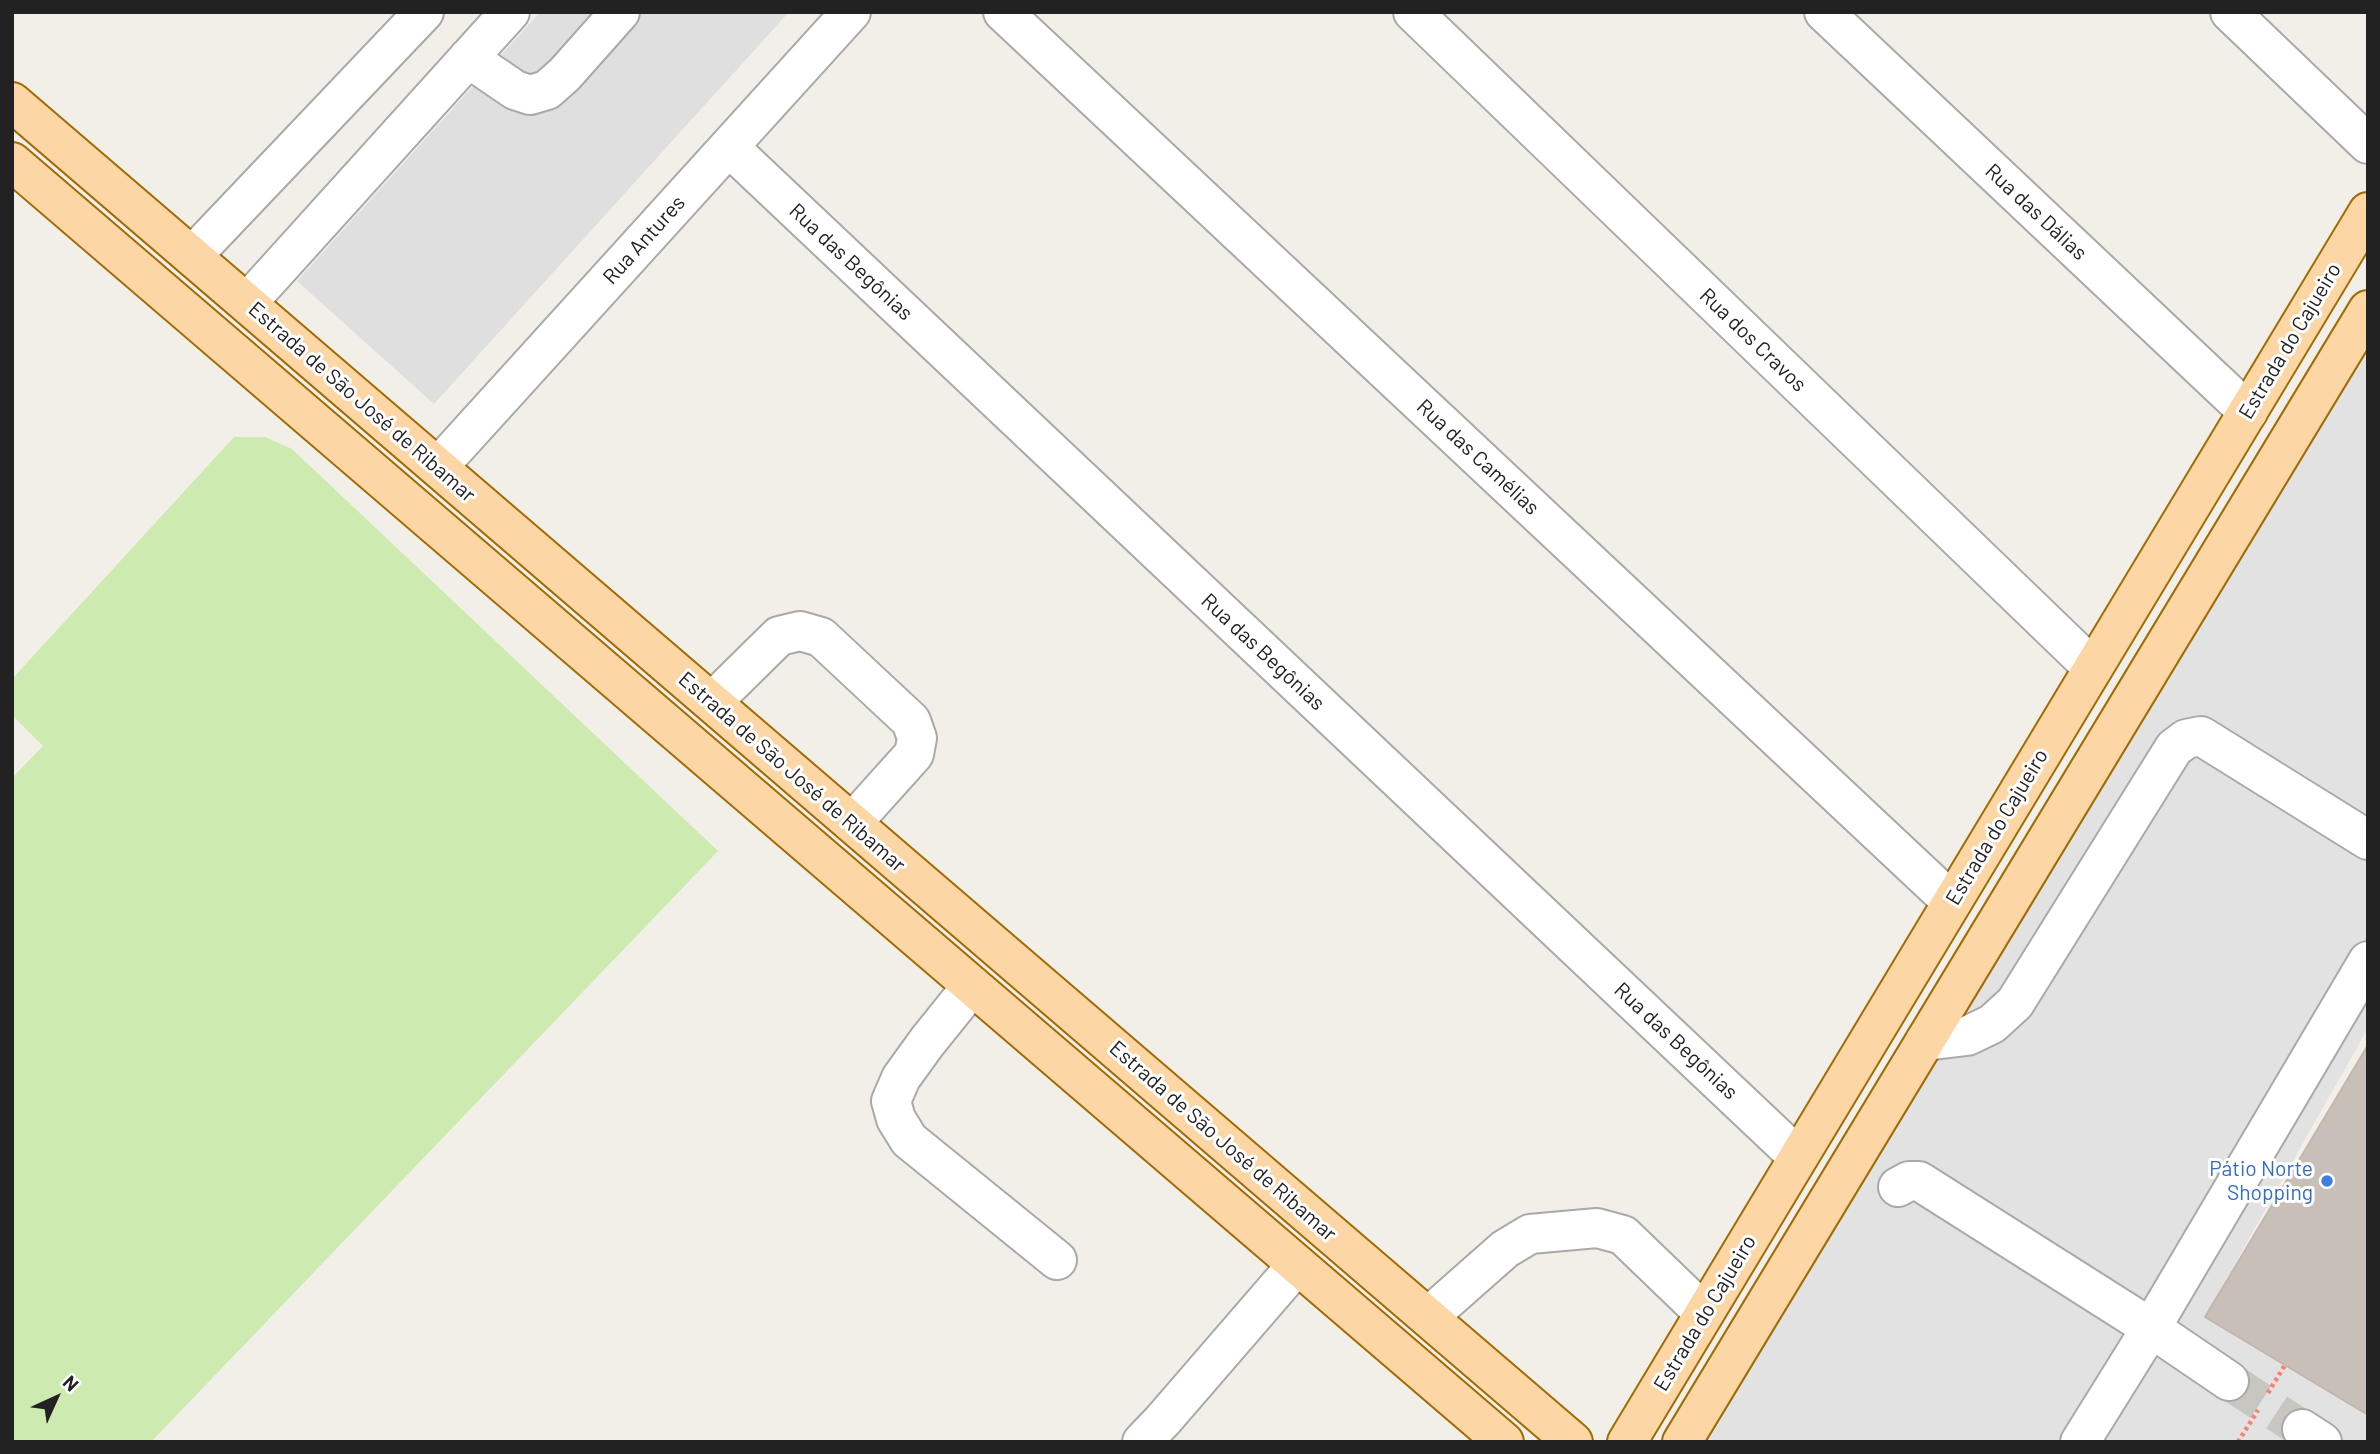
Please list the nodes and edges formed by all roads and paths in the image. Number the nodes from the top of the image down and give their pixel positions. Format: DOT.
graph roads {
  1 [pos="424,12"];
  2 [pos="510,12"];
  3 [pos="620,12"];
  4 [pos="850,12"];
  5 [pos="1003,12"];
  6 [pos="1413,12"];
  7 [pos="1824,12"];
  8 [pos="2230,12"];
  9 [pos="468,58"];
  10 [pos="12,102"];
  11 [pos="2368,144"];
  12 [pos="729,147"];
  13 [pos="12,162"];
  14 [pos="2368,212"];
  15 [pos="191,256"];
  16 [pos="247,303"];
  17 [pos="2368,310"];
  18 [pos="2248,412"];
  19 [pos="438,467"];
  20 [pos="2093,668"];
  21 [pos="712,702"];
  22 [pos="852,823"];
  23 [pos="2368,840"];
  24 [pos="1952,902"];
  25 [pos="2368,961"];
  26 [pos="972,986"];
  27 [pos="1883,1016"];
  28 [pos="1925,1041"];
  29 [pos="1798,1157"];
  30 [pos="1898,1187"];
  31 [pos="1057,1260"];
  32 [pos="1297,1265"];
  33 [pos="1704,1313"];
  34 [pos="1428,1317"];
  35 [pos="2151,1328"];
  36 [pos="2229,1381"];
  37 [pos="1493,1438"];
  38 [pos="1142,1442"];
  39 [pos="1573,1442"];
  40 [pos="1627,1442"];
  41 [pos="1682,1442"];
  42 [pos="2080,1442"];
  1 -- 15 [label="street"];
  2 -- 9 [label="street"];
  3 -- 9 [label="street"];
  4 -- 12 [label="street, Rua Antures"];
  5 -- 24 [label="street, Rua das Camélias"];
  6 -- 20 [label="street, Rua dos Cravos"];
  7 -- 18 [label="street, Rua das Dálias"];
  8 -- 11 [label="street"];
  9 -- 16 [label="street"];
  10 -- 15 [label="main road, Estrada de São José de Ribamar"];
  12 -- 19 [label="street, Rua Antures"];
  12 -- 29 [label="street, Rua das Begônias"];
  13 -- 26 [label="main road, Estrada de São José de Ribamar"];
  14 -- 18 [label="main road, Estrada do Cajueiro"];
  15 -- 16 [label="main road, Estrada de São José de Ribamar"];
  16 -- 19 [label="main road, Estrada de São José de Ribamar"];
  17 -- 28 [label="main road"];
  18 -- 20 [label="main road, Estrada do Cajueiro"];
  19 -- 21 [label="main road, Estrada de São José de Ribamar"];
  20 -- 24 [label="main road, Estrada do Cajueiro"];
  21 -- 22 [label="main road, Estrada de São José de Ribamar"];
  21 -- 22 [label="street"];
  22 -- 34 [label="main road, Estrada de São José de Ribamar"];
  23 -- 28 [label="street"];
  24 -- 27 [label="main road, Estrada do Cajueiro"];
  25 -- 35 [label="street"];
  26 -- 31 [label="street"];
  26 -- 32 [label="main road, Estrada de São José de Ribamar"];
  27 -- 28 [label="main road"];
  27 -- 29 [label="main road, Estrada do Cajueiro"];
  28 -- 41 [label="main road"];
  29 -- 33 [label="main road, Estrada do Cajueiro"];
  30 -- 35 [label="street"];
  32 -- 37 [label="main road, Estrada de São José de Ribamar"];
  32 -- 38 [label="street"];
  33 -- 34 [label="street"];
  33 -- 40 [label="main road, Estrada do Cajueiro"];
  34 -- 39 [label="main road, Estrada de São José de Ribamar"];
  35 -- 36 [label="street"];
  35 -- 42 [label="street"];
}
